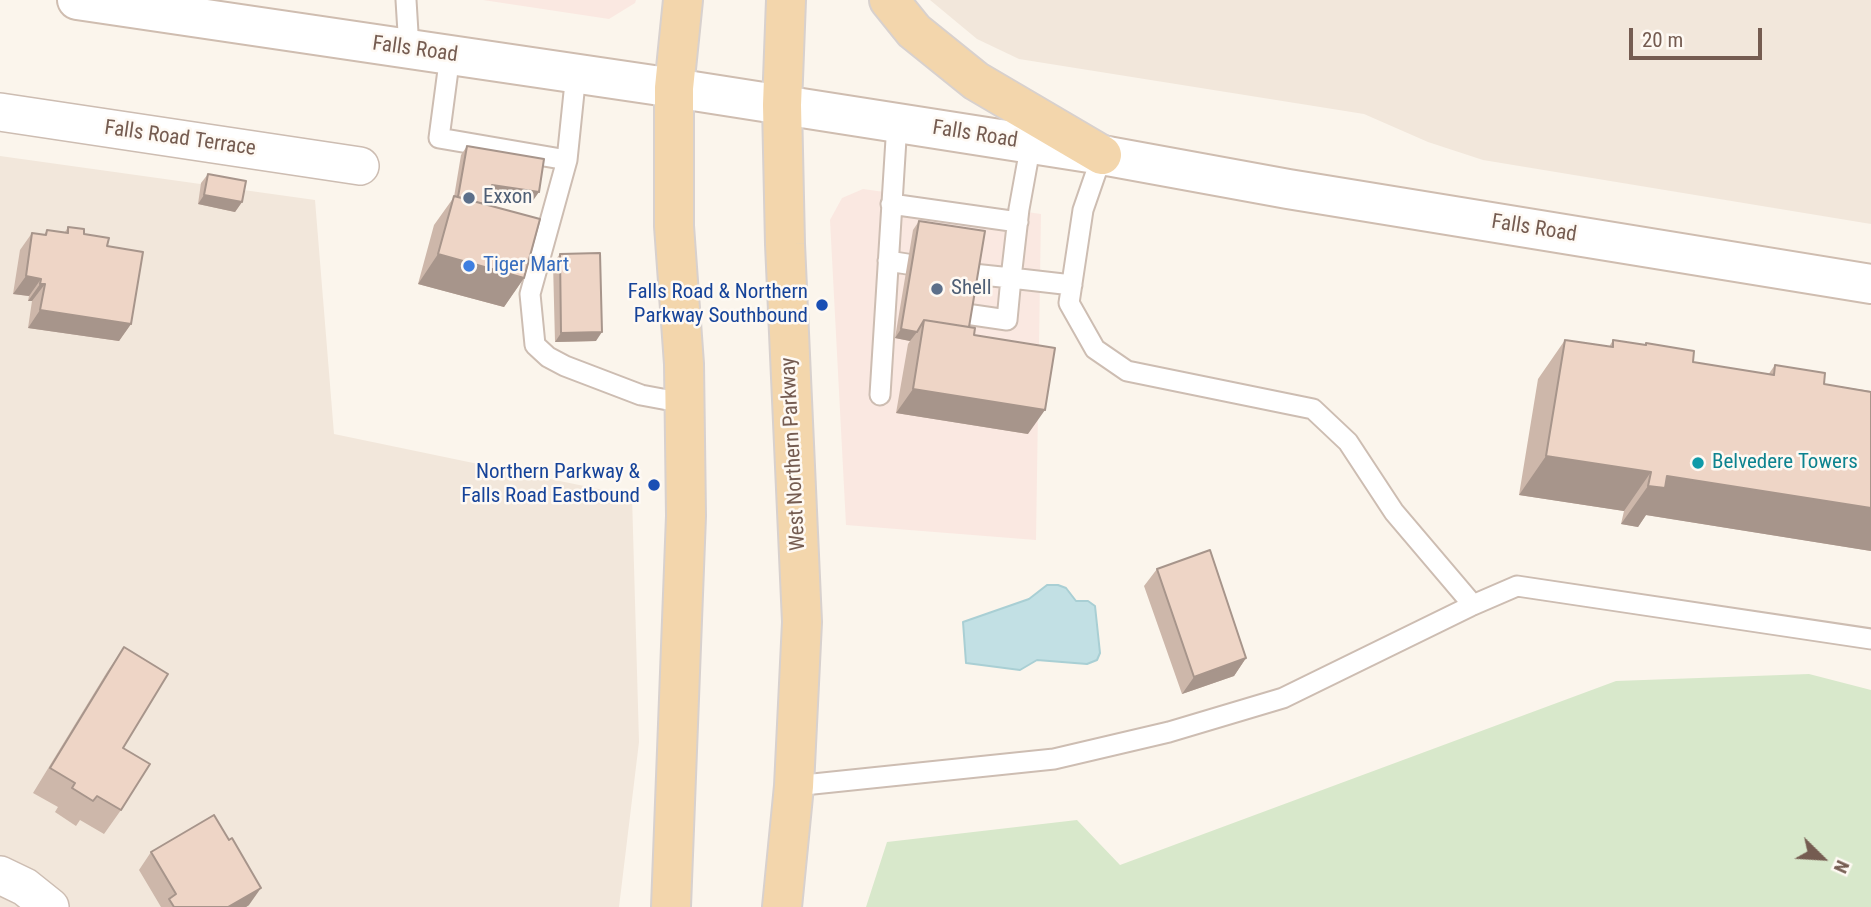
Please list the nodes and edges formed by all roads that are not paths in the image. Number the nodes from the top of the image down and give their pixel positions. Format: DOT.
graph roads {
  1 [pos="77,0"];
  2 [pos="406,0"];
  3 [pos="684,0"];
  4 [pos="786,0"];
  5 [pos="889,0"];
  6 [pos="409,49"];
  7 [pos="450,55"];
  8 [pos="576,73"];
  9 [pos="674,88"];
  10 [pos="782,105"];
  11 [pos="0,113"];
  12 [pos="897,123"];
  13 [pos="1031,144"];
  14 [pos="1102,155"];
  15 [pos="567,160"];
  16 [pos="359,166"];
  17 [pos="891,204"];
  18 [pos="1018,222"];
  19 [pos="973,274"];
  20 [pos="1011,278"];
  21 [pos="1871,284"];
  22 [pos="1072,285"];
  23 [pos="966,314"];
  24 [pos="880,395"];
  25 [pos="684,403"];
  26 [pos="1473,605"];
  27 [pos="1871,639"];
  28 [pos="793,786"];
  29 [pos="0,875"];
  30 [pos="50,907"];
  31 [pos="671,907"];
  32 [pos="782,907"];
  1 -- 6 [label="main road, Falls Road"];
  2 -- 6 [label="lane"];
  3 -- 9 [label="main road"];
  4 -- 10 [label="main road, West Northern Parkway"];
  5 -- 14 [label="main road"];
  6 -- 7 [label="main road, Falls Road"];
  7 -- 8 [label="main road, Falls Road"];
  7 -- 15 [label="lane"];
  8 -- 9 [label="main road, Falls Road"];
  8 -- 15 [label="lane"];
  9 -- 10 [label="main road, Falls Road"];
  9 -- 25 [label="main road"];
  10 -- 12 [label="main road, Falls Road"];
  10 -- 28 [label="main road, West Northern Parkway"];
  11 -- 16 [label="street, Falls Road Terrace"];
  12 -- 13 [label="main road, Falls Road"];
  12 -- 17 [label="lane"];
  13 -- 14 [label="main road, Falls Road"];
  13 -- 18 [label="lane"];
  14 -- 21 [label="main road, Falls Road"];
  14 -- 22 [label="lane"];
  15 -- 25 [label="lane"];
  17 -- 18 [label="lane"];
  17 -- 24 [label="lane"];
  18 -- 20 [label="lane"];
  19 -- 20 [label="lane"];
  20 -- 22 [label="lane"];
  20 -- 23 [label="lane"];
  22 -- 26 [label="lane"];
  25 -- 31 [label="main road"];
  26 -- 27 [label="lane"];
  26 -- 28 [label="lane"];
  28 -- 32 [label="main road, West Northern Parkway"];
  29 -- 30 [label="street"];
}
